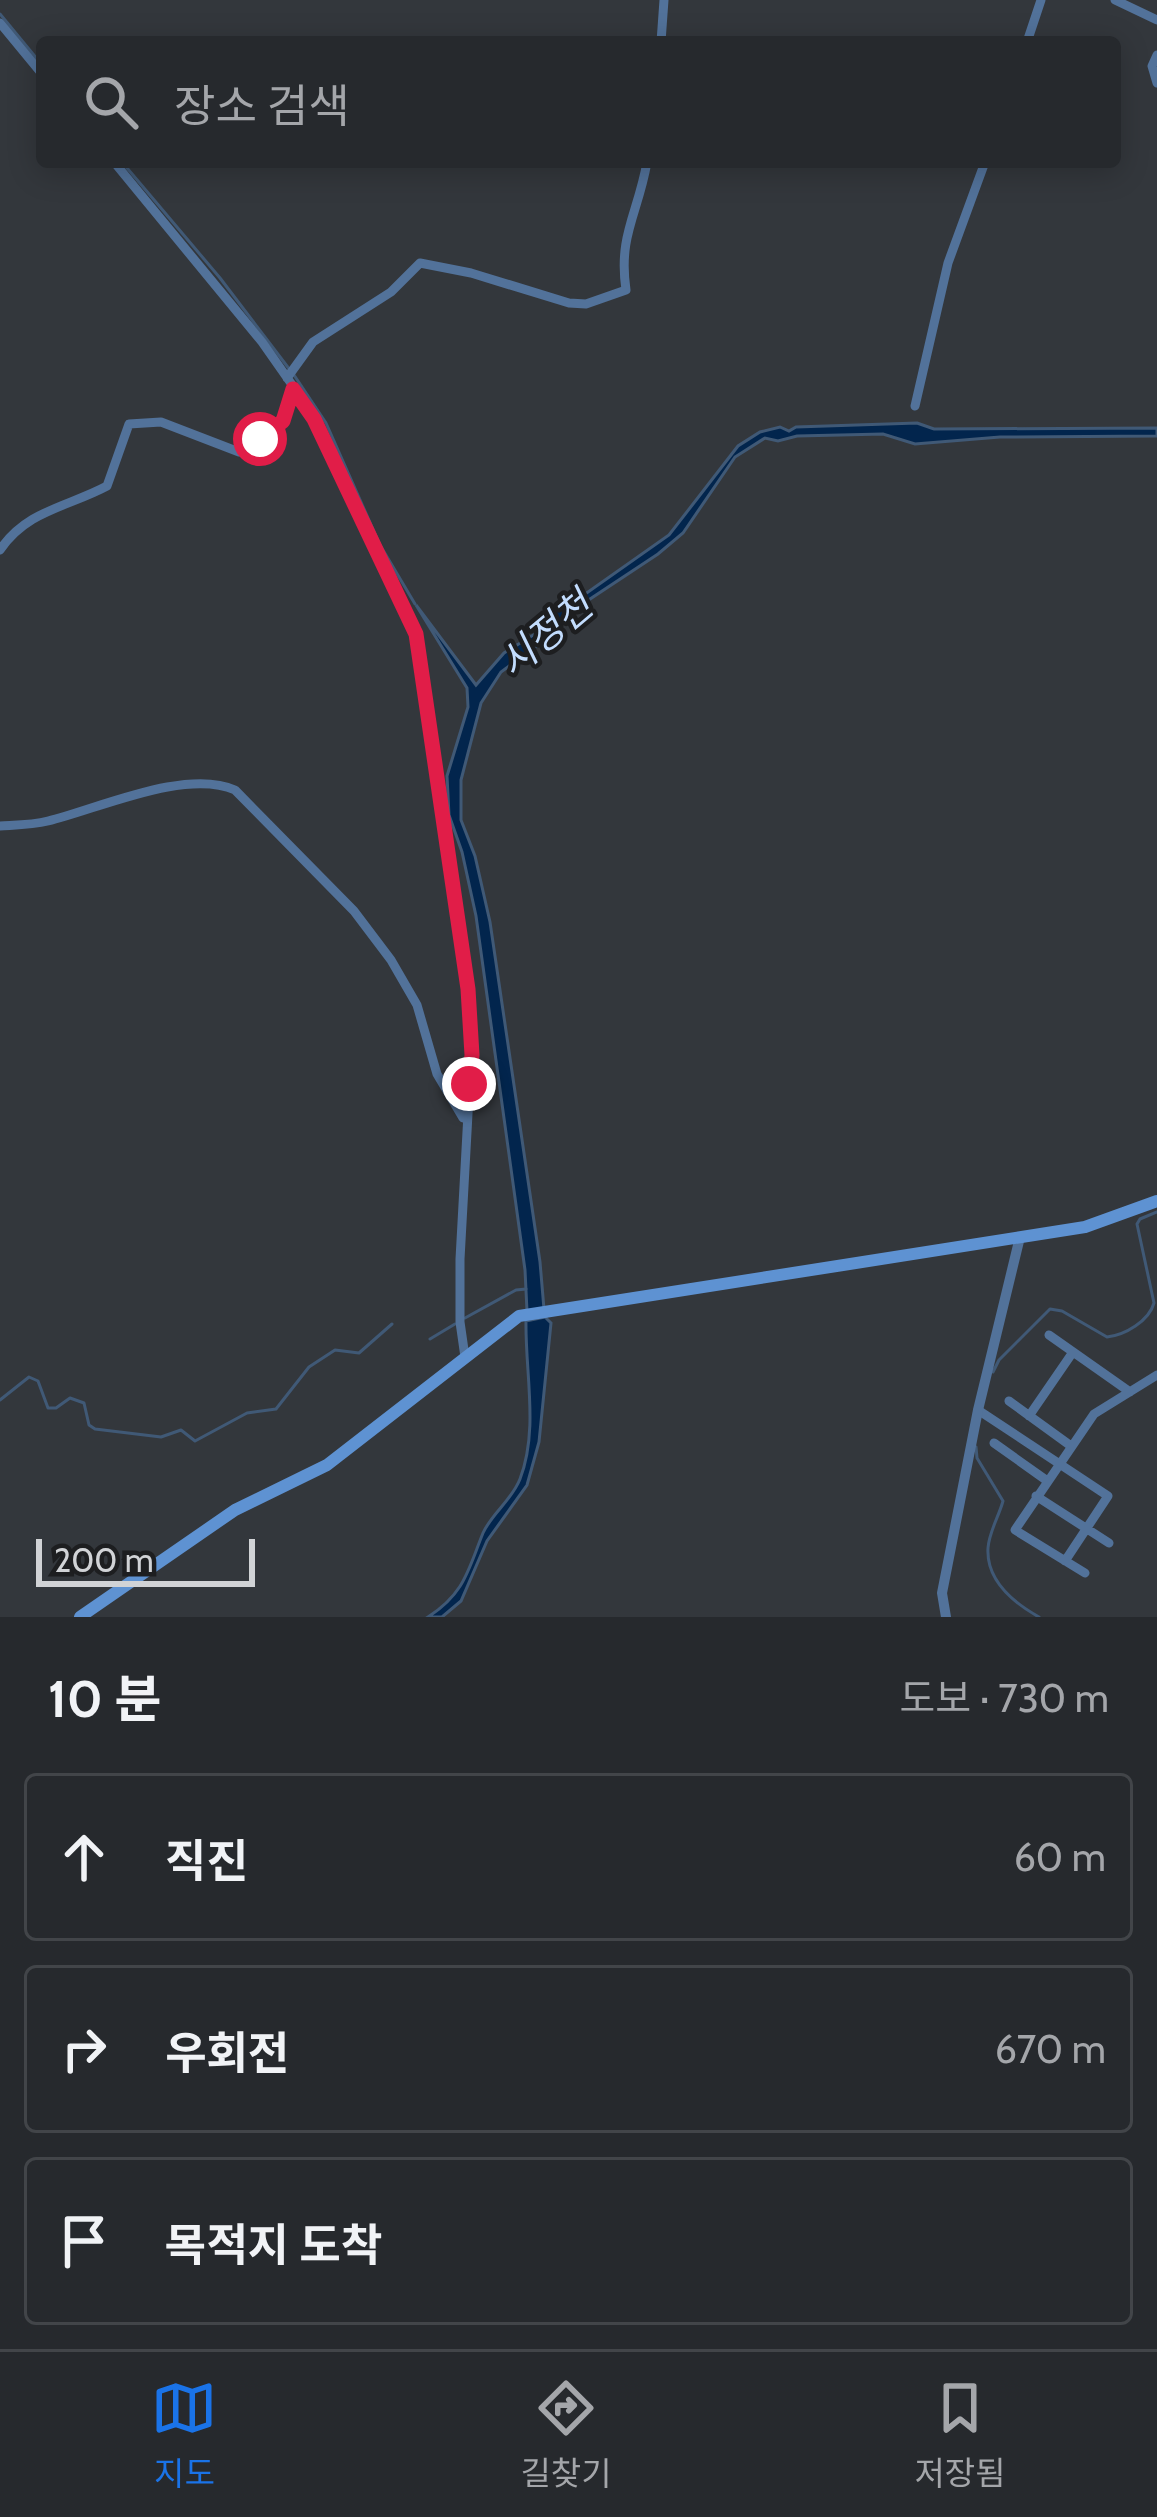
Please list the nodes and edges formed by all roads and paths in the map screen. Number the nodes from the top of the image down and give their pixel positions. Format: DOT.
graph roads {
  1 [pos="664,0"];
  2 [pos="1041,0"];
  3 [pos="1115,0"];
  4 [pos="1157,20"];
  5 [pos="0,23"];
  6 [pos="661,36"];
  7 [pos="1029,36"];
  8 [pos="1157,55"];
  9 [pos="36,67"];
  10 [pos="1157,82"];
  11 [pos="120,168"];
  12 [pos="646,168"];
  13 [pos="983,168"];
  14 [pos="290,383"];
  15 [pos="915,406"];
  16 [pos="0,550"];
  17 [pos="0,826"];
  18 [pos="466,1123"];
  19 [pos="1157,1201"];
  20 [pos="1020,1238"];
  21 [pos="1049,1335"];
  22 [pos="1073,1352"];
  23 [pos="466,1357"];
  24 [pos="1157,1375"];
  25 [pos="1130,1392"];
  26 [pos="1009,1401"];
  27 [pos="978,1410"];
  28 [pos="1029,1416"];
  29 [pos="994,1443"];
  30 [pos="1071,1446"];
  31 [pos="1058,1462"];
  32 [pos="1046,1480"];
  33 [pos="1036,1496"];
  34 [pos="1087,1528"];
  35 [pos="1109,1543"];
  36 [pos="1065,1561"];
  37 [pos="1085,1574"];
  38 [pos="80,1617"];
  39 [pos="946,1617"];
  1 -- 6 [label="street"];
  2 -- 7 [label="street"];
  3 -- 4 [label="street"];
  5 -- 9 [label="street"];
  8 -- 10 [label="street"];
  11 -- 14 [label="street"];
  12 -- 14 [label="street"];
  13 -- 15 [label="street"];
  14 -- 16 [label="street"];
  14 -- 18 [label="street"];
  17 -- 18 [label="street"];
  18 -- 23 [label="street"];
  19 -- 20 [label="main road"];
  20 -- 23 [label="main road"];
  20 -- 27 [label="street"];
  21 -- 22 [label="street"];
  22 -- 25 [label="street"];
  22 -- 28 [label="street"];
  23 -- 38 [label="main road"];
  24 -- 25 [label="street"];
  25 -- 30 [label="street"];
  26 -- 28 [label="street"];
  27 -- 31 [label="street"];
  27 -- 39 [label="street"];
  28 -- 30 [label="street"];
  29 -- 32 [label="street"];
  30 -- 31 [label="street"];
  31 -- 32 [label="street"];
  31 -- 34 [label="street"];
  32 -- 33 [label="street"];
  33 -- 34 [label="street"];
  33 -- 36 [label="street"];
  34 -- 35 [label="street"];
  34 -- 36 [label="street"];
  36 -- 37 [label="street"];
}
